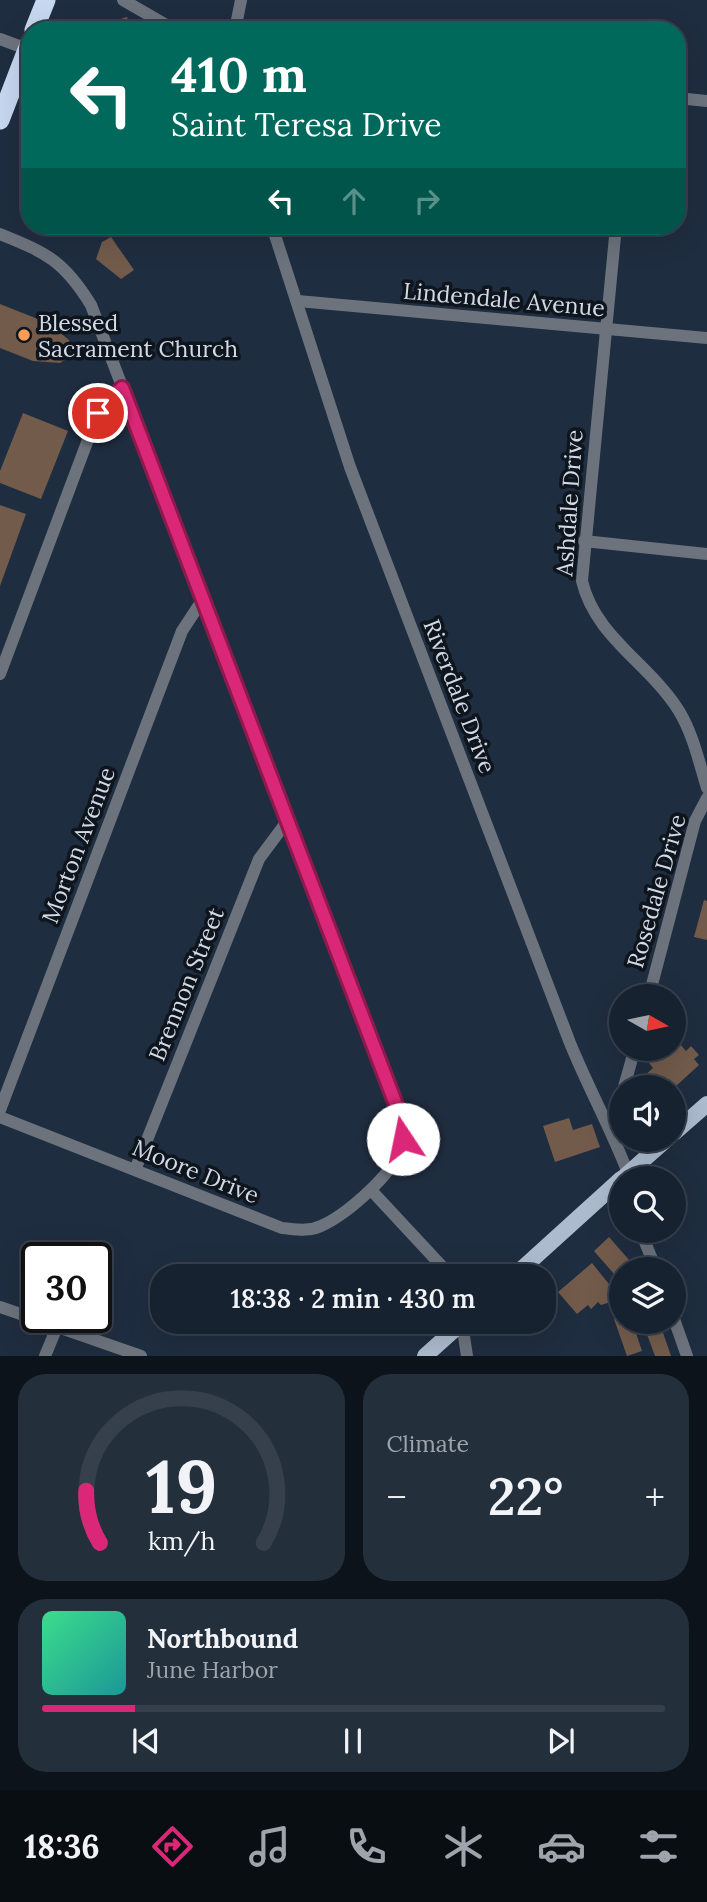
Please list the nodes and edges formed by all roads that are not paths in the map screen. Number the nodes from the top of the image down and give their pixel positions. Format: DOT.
graph roads {
  1 [pos="46,0"];
  2 [pos="123,0"];
  3 [pos="241,0"];
  4 [pos="38,21"];
  5 [pos="159,21"];
  6 [pos="237,21"];
  7 [pos="0,39"];
  8 [pos="21,44"];
  9 [pos="21,64"];
  10 [pos="686,99"];
  11 [pos="707,101"];
  12 [pos="0,120"];
  13 [pos="0,234"];
  14 [pos="275,235"];
  15 [pos="615,235"];
  16 [pos="298,301"];
  17 [pos="605,329"];
  18 [pos="707,338"];
  19 [pos="122,388"];
  20 [pos="584,541"];
  21 [pos="707,554"];
  22 [pos="203,599"];
  23 [pos="0,674"];
  24 [pos="707,788"];
  25 [pos="707,798"];
  26 [pos="288,820"];
  27 [pos="652,984"];
  28 [pos="707,1104"];
  29 [pos="0,1110"];
  30 [pos="0,1116"];
  31 [pos="686,1122"];
  32 [pos="609,1126"];
  33 [pos="654,1152"];
  34 [pos="639,1166"];
  35 [pos="135,1170"];
  36 [pos="371,1190"];
  37 [pos="609,1194"];
  38 [pos="440,1264"];
  39 [pos="528,1264"];
  40 [pos="1,1312"];
  41 [pos="21,1317"];
  42 [pos="55,1333"];
  43 [pos="74,1333"];
  44 [pos="450,1334"];
  45 [pos="464,1334"];
  46 [pos="679,1334"];
  47 [pos="45,1356"];
  48 [pos="141,1356"];
  49 [pos="425,1356"];
  50 [pos="467,1356"];
  51 [pos="687,1356"];
  1 -- 4 [label="highway"];
  2 -- 5 [label="street"];
  3 -- 6 [label="street"];
  7 -- 8 [label="street"];
  9 -- 12 [label="highway"];
  10 -- 11 [label="street"];
  13 -- 19 [label="street, Moore Drive"];
  14 -- 16 [label="street, Riverdale Drive"];
  15 -- 17 [label="street, Ashdale Drive"];
  16 -- 17 [label="street, Lindendale Avenue"];
  16 -- 32 [label="street, Riverdale Drive"];
  17 -- 18 [label="street, Lindendale Avenue"];
  17 -- 20 [label="street, Ashdale Drive"];
  19 -- 22 [label="street, Moore Drive"];
  19 -- 23 [label="street"];
  20 -- 21 [label="street"];
  20 -- 24 [label="street, Ashdale Drive"];
  22 -- 26 [label="street, Moore Drive"];
  22 -- 29 [label="street, Morton Avenue"];
  25 -- 27 [label="street, Rosedale Drive"];
  26 -- 35 [label="street, Brennon Street"];
  26 -- 36 [label="street, Moore Drive"];
  28 -- 31 [label="main road"];
  30 -- 35 [label="street, Moore Drive"];
  33 -- 34 [label="main road"];
  35 -- 36 [label="street, Moore Drive"];
  36 -- 38 [label="street"];
  37 -- 39 [label="main road"];
  40 -- 41 [label="street"];
  42 -- 47 [label="street"];
  43 -- 48 [label="street"];
  44 -- 49 [label="main road"];
  45 -- 50 [label="street"];
  46 -- 51 [label="street"];
}
